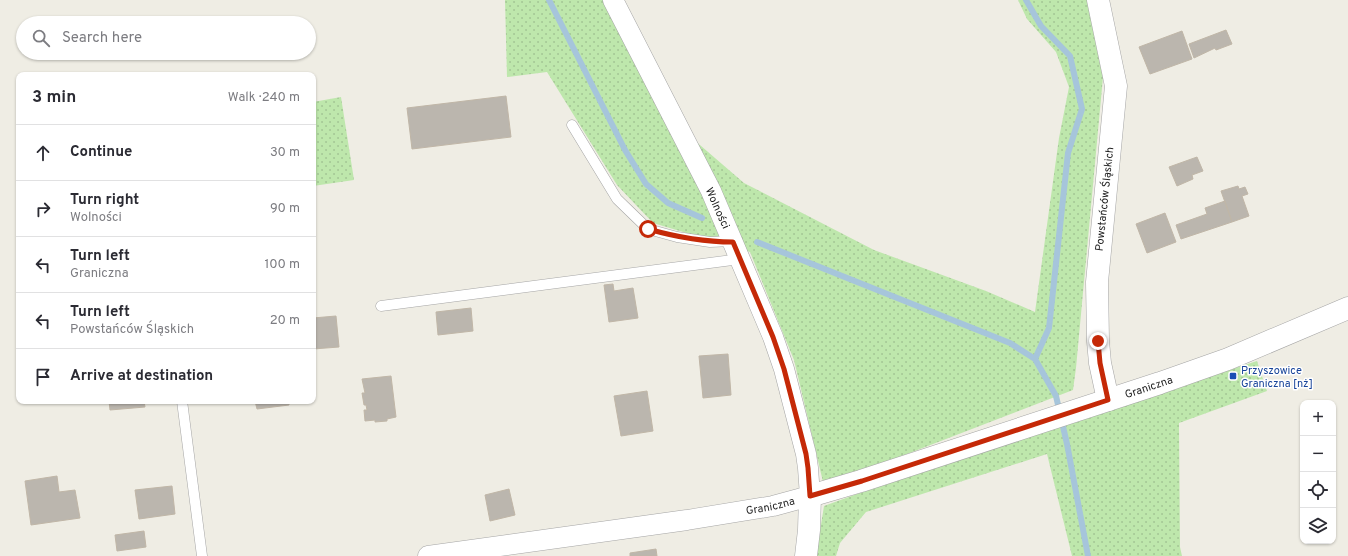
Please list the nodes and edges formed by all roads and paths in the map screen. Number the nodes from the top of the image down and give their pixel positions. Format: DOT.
graph roads {
  1 [pos="613,0"];
  2 [pos="1098,0"];
  3 [pos="572,124"];
  4 [pos="736,250"];
  5 [pos="381,306"];
  6 [pos="1348,308"];
  7 [pos="1108,400"];
  8 [pos="182,404"];
  9 [pos="810,496"];
  10 [pos="202,556"];
  11 [pos="428,556"];
  12 [pos="806,556"];
  1 -- 4 [label="street, Wolności"];
  2 -- 7 [label="street, Powstańców Śląskich"];
  3 -- 4 [label="lane"];
  4 -- 5 [label="lane"];
  4 -- 9 [label="street, Wolności"];
  6 -- 7 [label="street, Graniczna"];
  7 -- 9 [label="street, Graniczna"];
  8 -- 10 [label="lane"];
  9 -- 11 [label="street, Graniczna"];
  9 -- 12 [label="street"];
}
